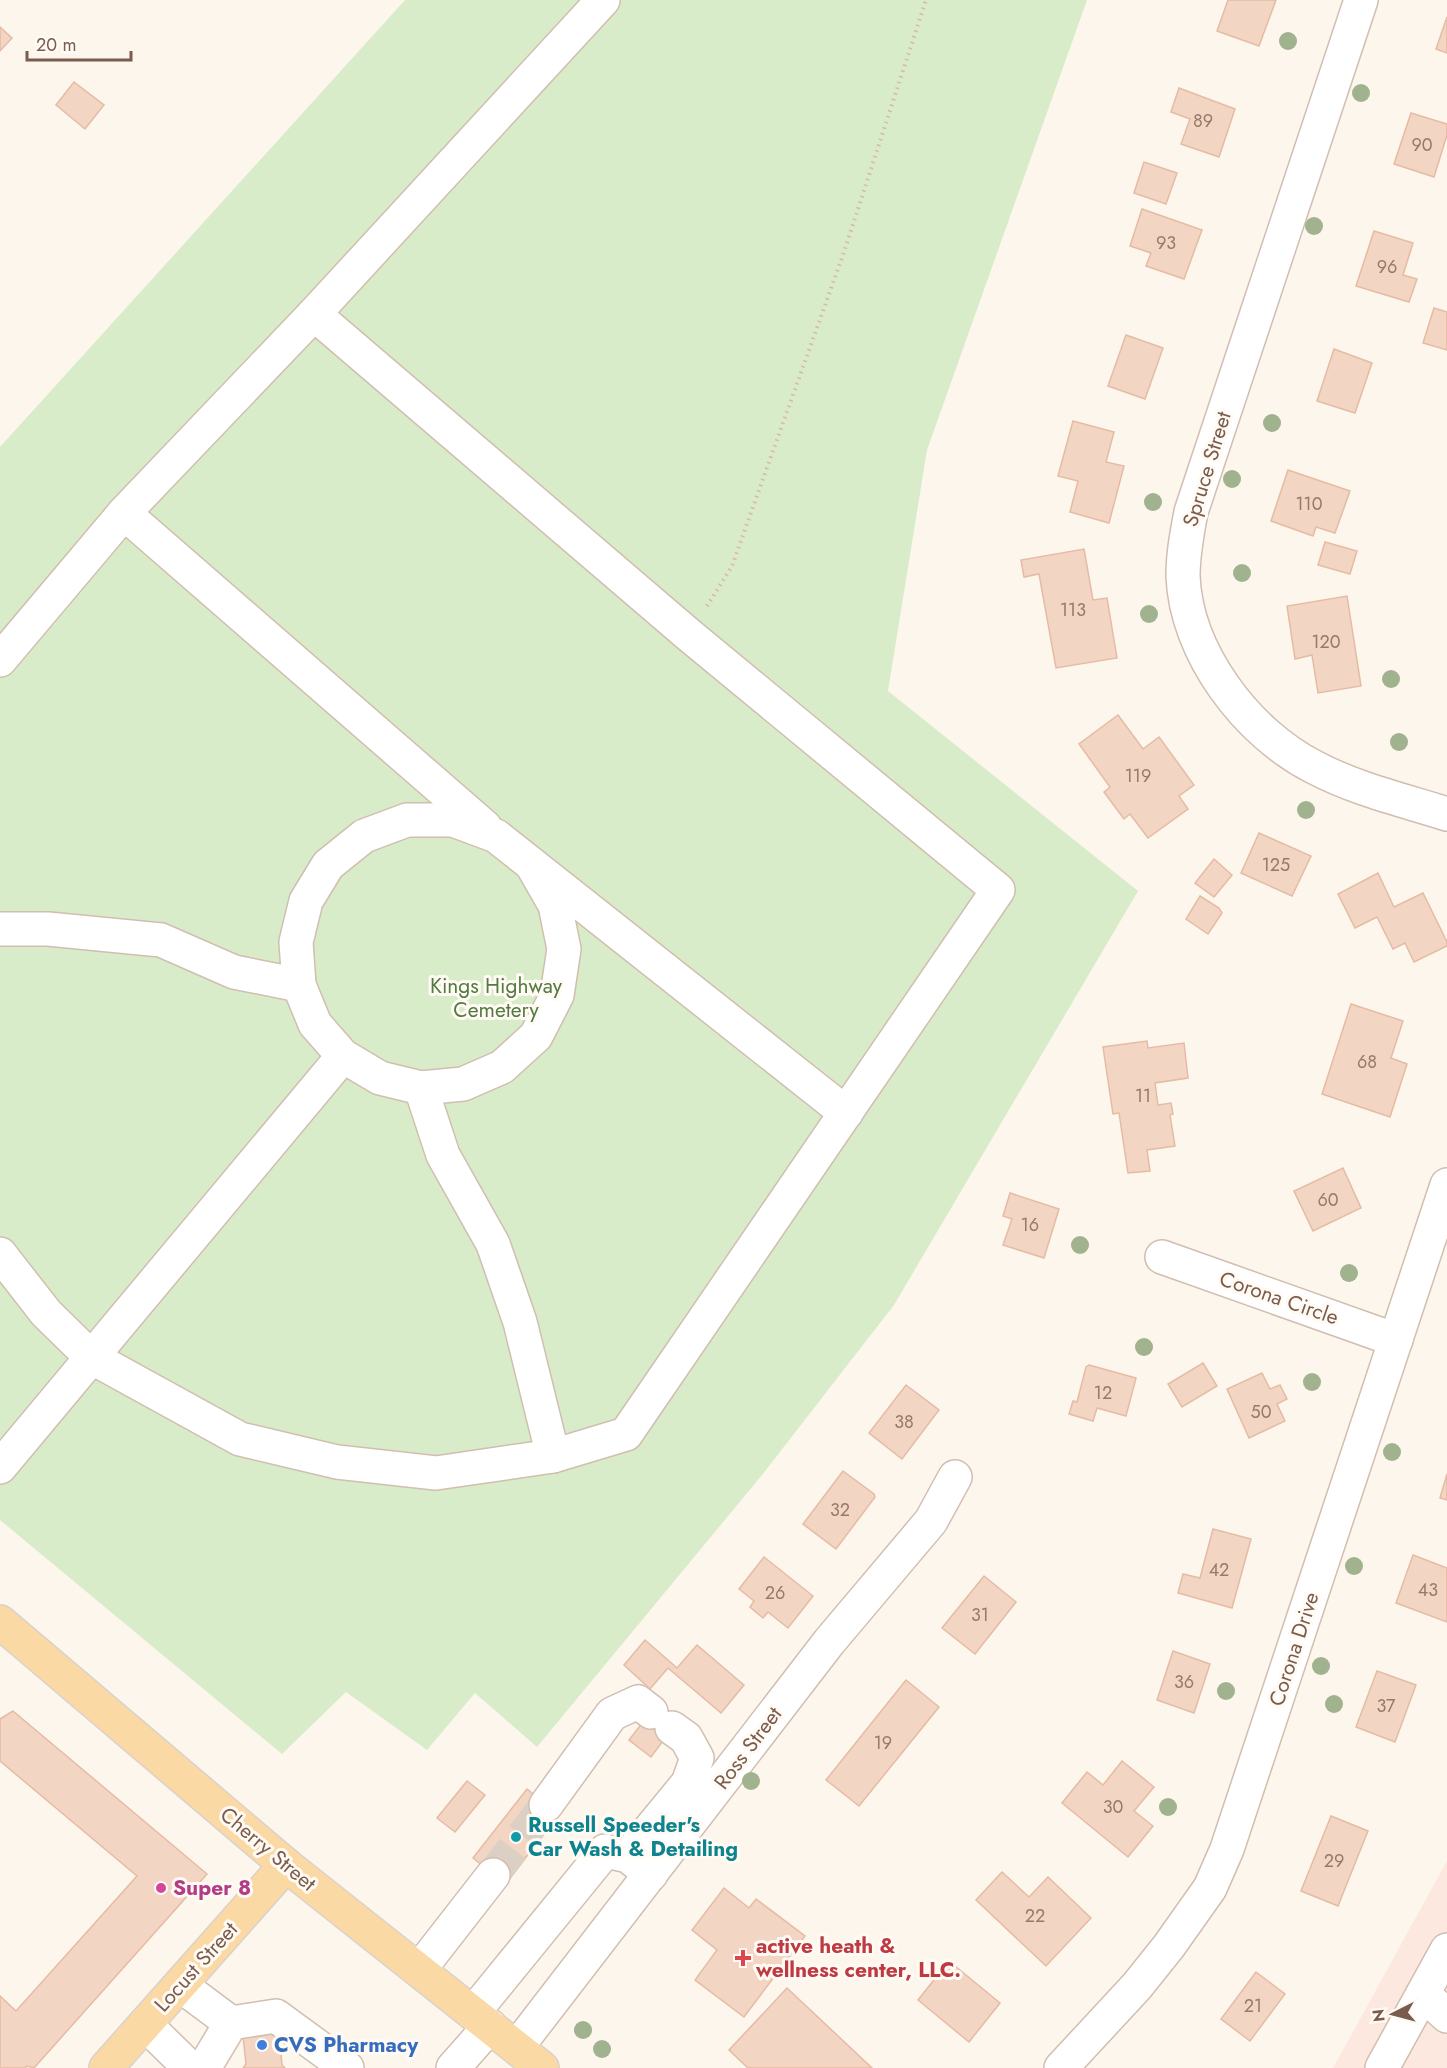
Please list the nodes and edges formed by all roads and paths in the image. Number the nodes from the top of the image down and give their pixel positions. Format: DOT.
graph roads {
  1 [pos="603,0"];
  2 [pos="926,0"];
  3 [pos="1361,0"];
  4 [pos="314,314"];
  5 [pos="124,513"];
  6 [pos="689,635"];
  7 [pos="0,660"];
  8 [pos="1447,814"];
  9 [pos="496,836"];
  10 [pos="532,865"];
  11 [pos="0,929"];
  12 [pos="299,985"];
  13 [pos="343,1056"];
  14 [pos="421,1088"];
  15 [pos="846,1113"];
  16 [pos="1447,1185"];
  17 [pos="0,1254"];
  18 [pos="1162,1257"];
  19 [pos="1396,1340"];
  20 [pos="92,1357"];
  21 [pos="553,1456"];
  22 [pos="0,1467"];
  23 [pos="955,1477"];
  24 [pos="0,1622"];
  25 [pos="546,1805"];
  26 [pos="286,1865"];
  27 [pos="640,1865"];
  28 [pos="493,1875"];
  29 [pos="1447,1950"];
  30 [pos="419,1970"];
  31 [pos="180,1985"];
  32 [pos="1423,1994"];
  33 [pos="1447,2016"];
  34 [pos="482,2019"];
  35 [pos="231,2023"];
  36 [pos="145,2024"];
  37 [pos="517,2047"];
  38 [pos="106,2068"];
  39 [pos="190,2068"];
  40 [pos="204,2068"];
  41 [pos="346,2068"];
  42 [pos="453,2068"];
  43 [pos="542,2068"];
  44 [pos="1061,2068"];
  45 [pos="1382,2068"];
  1 -- 4 [label="street"];
  2 -- 6 [label="path"];
  3 -- 8 [label="street, Spruce Street"];
  4 -- 5 [label="street"];
  4 -- 6 [label="street"];
  5 -- 7 [label="street"];
  5 -- 9 [label="street"];
  6 -- 15 [label="street"];
  9 -- 10 [label="street"];
  9 -- 12 [label="street"];
  10 -- 14 [label="street"];
  10 -- 15 [label="street"];
  11 -- 12 [label="street"];
  12 -- 13 [label="street"];
  13 -- 14 [label="street"];
  13 -- 20 [label="street"];
  14 -- 21 [label="street"];
  15 -- 21 [label="street"];
  16 -- 19 [label="street, Corona Drive"];
  17 -- 20 [label="street"];
  18 -- 19 [label="street, Corona Circle"];
  19 -- 44 [label="street, Corona Drive"];
  20 -- 21 [label="street"];
  20 -- 22 [label="street"];
  23 -- 27 [label="street, Ross Street"];
  24 -- 26 [label="main road, Cherry Street"];
  25 -- 27 [label="street"];
  26 -- 30 [label="main road, Cherry Street"];
  26 -- 31 [label="main road, Locust Street"];
  27 -- 34 [label="street"];
  27 -- 37 [label="street, Ross Street"];
  28 -- 30 [label="street"];
  29 -- 32 [label="street"];
  30 -- 34 [label="main road, Cherry Street"];
  31 -- 35 [label="street"];
  31 -- 36 [label="main road, Locust Street"];
  32 -- 33 [label="street"];
  32 -- 45 [label="street"];
  34 -- 37 [label="main road, Cherry Street"];
  34 -- 42 [label="street"];
  35 -- 40 [label="street"];
  35 -- 41 [label="street"];
  36 -- 38 [label="main road, Locust Street"];
  36 -- 39 [label="street"];
  37 -- 43 [label="main road, Cherry Street"];
}
